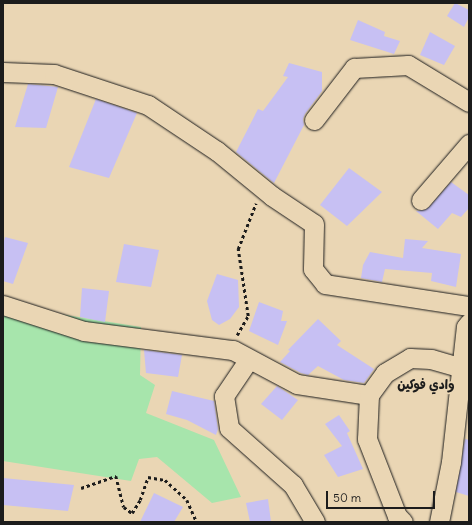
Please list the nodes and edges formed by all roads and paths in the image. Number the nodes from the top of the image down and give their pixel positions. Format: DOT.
graph roads {
  1 [pos="3,72"];
  2 [pos="469,102"];
  3 [pos="314,120"];
  4 [pos="469,144"];
  5 [pos="261,187"];
  6 [pos="421,200"];
  7 [pos="3,305"];
  8 [pos="469,306"];
  9 [pos="469,323"];
  10 [pos="228,349"];
  11 [pos="249,358"];
  12 [pos="462,368"];
  13 [pos="369,395"];
  14 [pos="81,488"];
  15 [pos="197,522"];
  16 [pos="315,522"];
  17 [pos="403,522"];
  18 [pos="439,522"];
  1 -- 5 [label="street"];
  2 -- 3 [label="street"];
  4 -- 6 [label="street"];
  5 -- 8 [label="street"];
  5 -- 10 [label="path"];
  7 -- 10 [label="street"];
  9 -- 12 [label="street"];
  10 -- 11 [label="street"];
  11 -- 13 [label="street"];
  11 -- 16 [label="street"];
  12 -- 13 [label="street"];
  12 -- 18 [label="street"];
  13 -- 17 [label="street"];
  14 -- 15 [label="path"];
}
